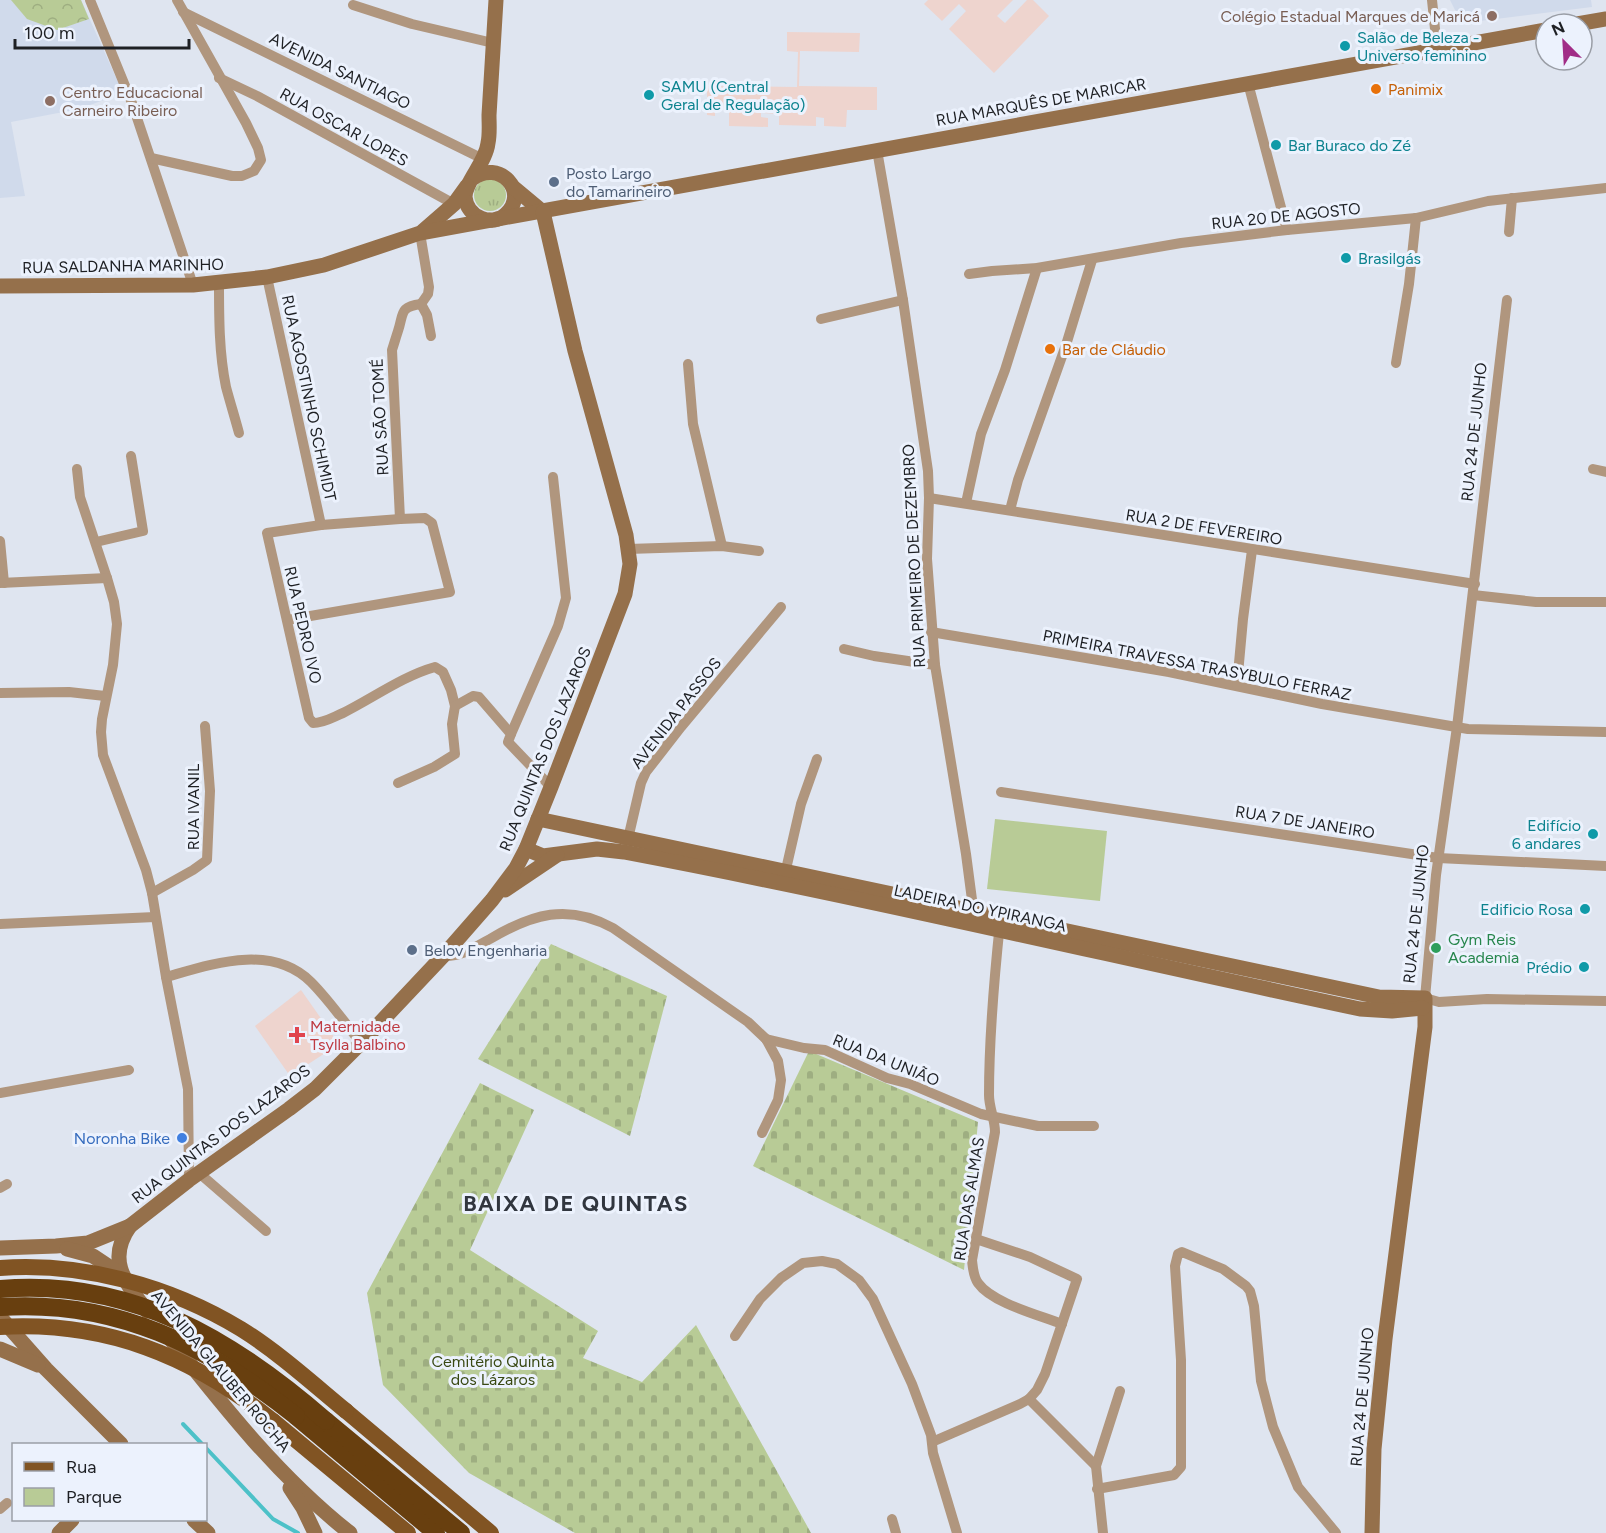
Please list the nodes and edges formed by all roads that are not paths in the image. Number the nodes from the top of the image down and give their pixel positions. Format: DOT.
graph roads {
  1 [pos="90,0"];
  2 [pos="177,0"];
  3 [pos="496,0"];
  4 [pos="1432,0"];
  5 [pos="354,4"];
  6 [pos="183,12"];
  7 [pos="1534,32"];
  8 [pos="493,43"];
  9 [pos="1437,48"];
  10 [pos="219,78"];
  11 [pos="1248,83"];
  12 [pos="877,150"];
  13 [pos="486,151"];
  14 [pos="151,158"];
  15 [pos="471,181"];
  16 [pos="512,185"];
  17 [pos="1606,188"];
  18 [pos="1512,198"];
  19 [pos="454,204"];
  20 [pos="543,212"];
  21 [pos="1416,218"];
  22 [pos="494,220"];
  23 [pos="1287,230"];
  24 [pos="1509,232"];
  25 [pos="421,240"];
  26 [pos="1092,260"];
  27 [pos="1037,268"];
  28 [pos="969,274"];
  29 [pos="267,277"];
  30 [pos="219,283"];
  31 [pos="193,285"];
  32 [pos="0,286"];
  33 [pos="903,300"];
  34 [pos="1507,300"];
  35 [pos="421,304"];
  36 [pos="821,319"];
  37 [pos="431,336"];
  38 [pos="1396,363"];
  39 [pos="688,364"];
  40 [pos="239,433"];
  41 [pos="131,456"];
  42 [pos="77,469"];
  43 [pos="1593,469"];
  44 [pos="1606,472"];
  45 [pos="553,477"];
  46 [pos="929,498"];
  47 [pos="966,503"];
  48 [pos="1010,510"];
  49 [pos="400,519"];
  50 [pos="321,525"];
  51 [pos="0,541"];
  52 [pos="96,542"];
  53 [pos="722,546"];
  54 [pos="628,549"];
  55 [pos="1252,550"];
  56 [pos="759,551"];
  57 [pos="107,578"];
  58 [pos="2,583"];
  59 [pos="1474,589"];
  60 [pos="1606,602"];
  61 [pos="781,607"];
  62 [pos="287,620"];
  63 [pos="931,632"];
  64 [pos="844,649"];
  65 [pos="934,665"];
  66 [pos="1237,686"];
  67 [pos="0,693"];
  68 [pos="105,696"];
  69 [pos="455,706"];
  70 [pos="205,726"];
  71 [pos="1457,727"];
  72 [pos="1606,732"];
  73 [pos="511,734"];
  74 [pos="817,759"];
  75 [pos="398,783"];
  76 [pos="551,787"];
  77 [pos="1001,792"];
  78 [pos="538,819"];
  79 [pos="626,845"];
  80 [pos="526,849"];
  81 [pos="557,855"];
  82 [pos="1438,858"];
  83 [pos="1606,866"];
  84 [pos="784,878"];
  85 [pos="152,893"];
  86 [pos="492,900"];
  87 [pos="156,917"];
  88 [pos="974,918"];
  89 [pos="1000,923"];
  90 [pos="0,924"];
  91 [pos="443,956"];
  92 [pos="166,976"];
  93 [pos="1606,1001"];
  94 [pos="1430,1003"];
  95 [pos="766,1039"];
  96 [pos="361,1042"];
  97 [pos="129,1070"];
  98 [pos="0,1093"];
  99 [pos="993,1116"];
  100 [pos="1094,1126"];
  101 [pos="762,1133"];
  102 [pos="194,1176"];
  103 [pos="130,1226"];
  104 [pos="266,1231"];
  105 [pos="976,1239"];
  106 [pos="56,1246"];
  107 [pos="1,1248"];
  108 [pos="0,1268"];
  109 [pos="123,1276"];
  110 [pos="0,1289"];
  111 [pos="0,1307"];
  112 [pos="0,1317"];
  113 [pos="1062,1324"];
  114 [pos="0,1327"];
  115 [pos="735,1336"];
  116 [pos="0,1349"];
  117 [pos="46,1369"];
  118 [pos="1119,1391"];
  119 [pos="1029,1399"];
  120 [pos="932,1442"];
  121 [pos="120,1443"];
  122 [pos="276,1466"];
  123 [pos="1096,1466"];
  124 [pos="1097,1489"];
  125 [pos="892,1520"];
  126 [pos="71,1521"];
  127 [pos="196,1521"];
  128 [pos="59,1533"];
  129 [pos="208,1533"];
  130 [pos="315,1533"];
  131 [pos="350,1533"];
  132 [pos="408,1533"];
  133 [pos="436,1533"];
  134 [pos="461,1533"];
  135 [pos="491,1533"];
  136 [pos="896,1533"];
  137 [pos="957,1533"];
  138 [pos="1103,1533"];
  139 [pos="1336,1533"];
  140 [pos="1372,1533"];
  1 -- 14 [label="street"];
  2 -- 6 [label="street"];
  3 -- 8 [label="main road"];
  4 -- 9 [label="street"];
  5 -- 8 [label="street"];
  6 -- 10 [label="street"];
  6 -- 13 [label="street, AVENIDA SANTIAGO"];
  7 -- 9 [label="main road, RUA MARQUÊS DE MARICAR"];
  8 -- 13 [label="main road"];
  9 -- 11 [label="main road, RUA MARQUÊS DE MARICAR"];
  10 -- 14 [label="street"];
  10 -- 19 [label="street, RUA OSCAR LOPES"];
  11 -- 12 [label="main road, RUA MARQUÊS DE MARICAR"];
  11 -- 23 [label="street"];
  12 -- 20 [label="main road, RUA MARQUÊS DE MARICAR"];
  12 -- 33 [label="street, RUA PRIMEIRO DE DEZEMBRO"];
  13 -- 15 [label="main road, RUA SALDANHA MARINHO"];
  13 -- 16 [label="main road"];
  14 -- 31 [label="street"];
  15 -- 16 [label="main road"];
  15 -- 19 [label="main road, RUA SALDANHA MARINHO"];
  15 -- 22 [label="main road"];
  16 -- 20 [label="main road"];
  16 -- 22 [label="main road"];
  17 -- 18 [label="street, RUA 20 DE AGOSTO"];
  18 -- 21 [label="street, RUA 20 DE AGOSTO"];
  18 -- 24 [label="street"];
  19 -- 25 [label="main road, RUA SALDANHA MARINHO"];
  20 -- 22 [label="main road, RUA MARQUÊS DE MARICAR"];
  20 -- 54 [label="main road, RUA QUINTAS DOS LAZAROS"];
  21 -- 23 [label="street, RUA 20 DE AGOSTO"];
  21 -- 38 [label="street"];
  22 -- 25 [label="main road, RUA SALDANHA MARINHO"];
  23 -- 26 [label="street, RUA 20 DE AGOSTO"];
  25 -- 29 [label="main road, RUA SALDANHA MARINHO"];
  25 -- 35 [label="street"];
  26 -- 27 [label="street, RUA 20 DE AGOSTO"];
  26 -- 48 [label="street"];
  27 -- 28 [label="street, RUA 20 DE AGOSTO"];
  27 -- 47 [label="street"];
  29 -- 30 [label="main road, RUA SALDANHA MARINHO"];
  29 -- 50 [label="street, RUA AGOSTINHO SCHIMIDT"];
  30 -- 31 [label="main road, RUA SALDANHA MARINHO"];
  30 -- 40 [label="street"];
  31 -- 32 [label="main road, RUA SALDANHA MARINHO"];
  33 -- 36 [label="street"];
  33 -- 46 [label="street, RUA PRIMEIRO DE DEZEMBRO"];
  34 -- 59 [label="street, RUA 24 DE JUNHO"];
  35 -- 37 [label="street"];
  35 -- 49 [label="street, RUA SĀO TOMÉ"];
  39 -- 53 [label="street"];
  41 -- 52 [label="street"];
  42 -- 52 [label="street"];
  43 -- 44 [label="street"];
  45 -- 73 [label="street"];
  46 -- 47 [label="street, RUA 2 DE FEVEREIRO"];
  46 -- 63 [label="street, RUA PRIMEIRO DE DEZEMBRO"];
  47 -- 48 [label="street, RUA 2 DE FEVEREIRO"];
  48 -- 55 [label="street, RUA 2 DE FEVEREIRO"];
  49 -- 50 [label="street"];
  49 -- 62 [label="street"];
  50 -- 62 [label="street, RUA PEDRO IVO"];
  51 -- 58 [label="street"];
  52 -- 57 [label="street"];
  53 -- 54 [label="street"];
  53 -- 56 [label="street"];
  54 -- 76 [label="main road, RUA QUINTAS DOS LAZAROS"];
  55 -- 59 [label="street, RUA 2 DE FEVEREIRO"];
  55 -- 66 [label="street"];
  57 -- 58 [label="street"];
  57 -- 68 [label="street"];
  59 -- 60 [label="street, RUA 2 DE FEVEREIRO"];
  59 -- 71 [label="street, RUA 24 DE JUNHO"];
  61 -- 79 [label="street, AVENIDA PASSOS"];
  62 -- 69 [label="street, RUA PEDRO IVO"];
  63 -- 65 [label="street, RUA PRIMEIRO DE DEZEMBRO"];
  63 -- 66 [label="street, PRIMEIRA TRAVESSA TRASYBULO FERRAZ"];
  64 -- 65 [label="street"];
  65 -- 88 [label="street, RUA PRIMEIRO DE DEZEMBRO"];
  66 -- 71 [label="street, PRIMEIRA TRAVESSA TRASYBULO FERRAZ"];
  67 -- 68 [label="street"];
  68 -- 85 [label="street"];
  69 -- 73 [label="street"];
  69 -- 75 [label="street"];
  70 -- 85 [label="street, RUA IVANIL"];
  71 -- 72 [label="street, PRIMEIRA TRAVESSA TRASYBULO FERRAZ"];
  71 -- 82 [label="street, RUA 24 DE JUNHO"];
  73 -- 76 [label="street"];
  74 -- 84 [label="street"];
  76 -- 78 [label="main road, RUA QUINTAS DOS LAZAROS"];
  77 -- 82 [label="street, RUA 7 DE JANEIRO"];
  78 -- 79 [label="main road, LADEIRA DO YPIRANGA"];
  78 -- 80 [label="main road, RUA QUINTAS DOS LAZAROS"];
  79 -- 81 [label="main road, LADEIRA DO YPIRANGA"];
  79 -- 84 [label="main road, LADEIRA DO YPIRANGA"];
  80 -- 81 [label="main road, LADEIRA DO YPIRANGA"];
  80 -- 86 [label="main road, RUA QUINTAS DOS LAZAROS"];
  81 -- 86 [label="main road"];
  82 -- 83 [label="street, RUA 7 DE JANEIRO"];
  82 -- 94 [label="street, RUA 24 DE JUNHO"];
  84 -- 88 [label="main road, LADEIRA DO YPIRANGA"];
  85 -- 87 [label="street"];
  86 -- 91 [label="main road, RUA QUINTAS DOS LAZAROS"];
  87 -- 90 [label="street"];
  87 -- 92 [label="street"];
  88 -- 89 [label="main road, LADEIRA DO YPIRANGA"];
  89 -- 94 [label="main road, LADEIRA DO YPIRANGA"];
  89 -- 99 [label="street, RUA DAS ALMAS"];
  91 -- 95 [label="street"];
  91 -- 96 [label="main road, RUA QUINTAS DOS LAZAROS"];
  92 -- 96 [label="street"];
  92 -- 102 [label="street"];
  93 -- 94 [label="street"];
  94 -- 140 [label="main road, RUA 24 DE JUNHO"];
  95 -- 99 [label="street, RUA DA UNIÃO"];
  95 -- 101 [label="street"];
  96 -- 102 [label="main road, RUA QUINTAS DOS LAZAROS"];
  97 -- 98 [label="street"];
  99 -- 100 [label="street, RUA DA UNIÃO"];
  99 -- 105 [label="street, RUA DAS ALMAS"];
  102 -- 103 [label="main road, RUA QUINTAS DOS LAZAROS"];
  102 -- 104 [label="street"];
  103 -- 106 [label="main road, RUA QUINTAS DOS LAZAROS"];
  103 -- 109 [label="main road, AVENIDA GLAUBER ROCHA"];
  105 -- 113 [label="street, RUA DAS ALMAS"];
  105 -- 113 [label="street"];
  106 -- 107 [label="main road, RUA QUINTAS DOS LAZAROS"];
  106 -- 109 [label="main road, AVENIDA GLAUBER ROCHA"];
  108 -- 135 [label="main road, bridge"];
  109 -- 122 [label="main road, AVENIDA GLAUBER ROCHA"];
  110 -- 134 [label="highway, bridge"];
  111 -- 133 [label="highway, bridge"];
  112 -- 117 [label="main road"];
  113 -- 119 [label="street"];
  114 -- 132 [label="main road, bridge"];
  115 -- 120 [label="street"];
  116 -- 117 [label="main road"];
  117 -- 121 [label="main road"];
  118 -- 123 [label="street"];
  119 -- 120 [label="street"];
  119 -- 123 [label="street"];
  120 -- 137 [label="street"];
  122 -- 130 [label="main road"];
  122 -- 131 [label="main road, AVENIDA GLAUBER ROCHA"];
  123 -- 124 [label="street"];
  124 -- 138 [label="street"];
  124 -- 139 [label="street"];
  125 -- 136 [label="street"];
  126 -- 128 [label="main road"];
  127 -- 129 [label="main road"];
}
